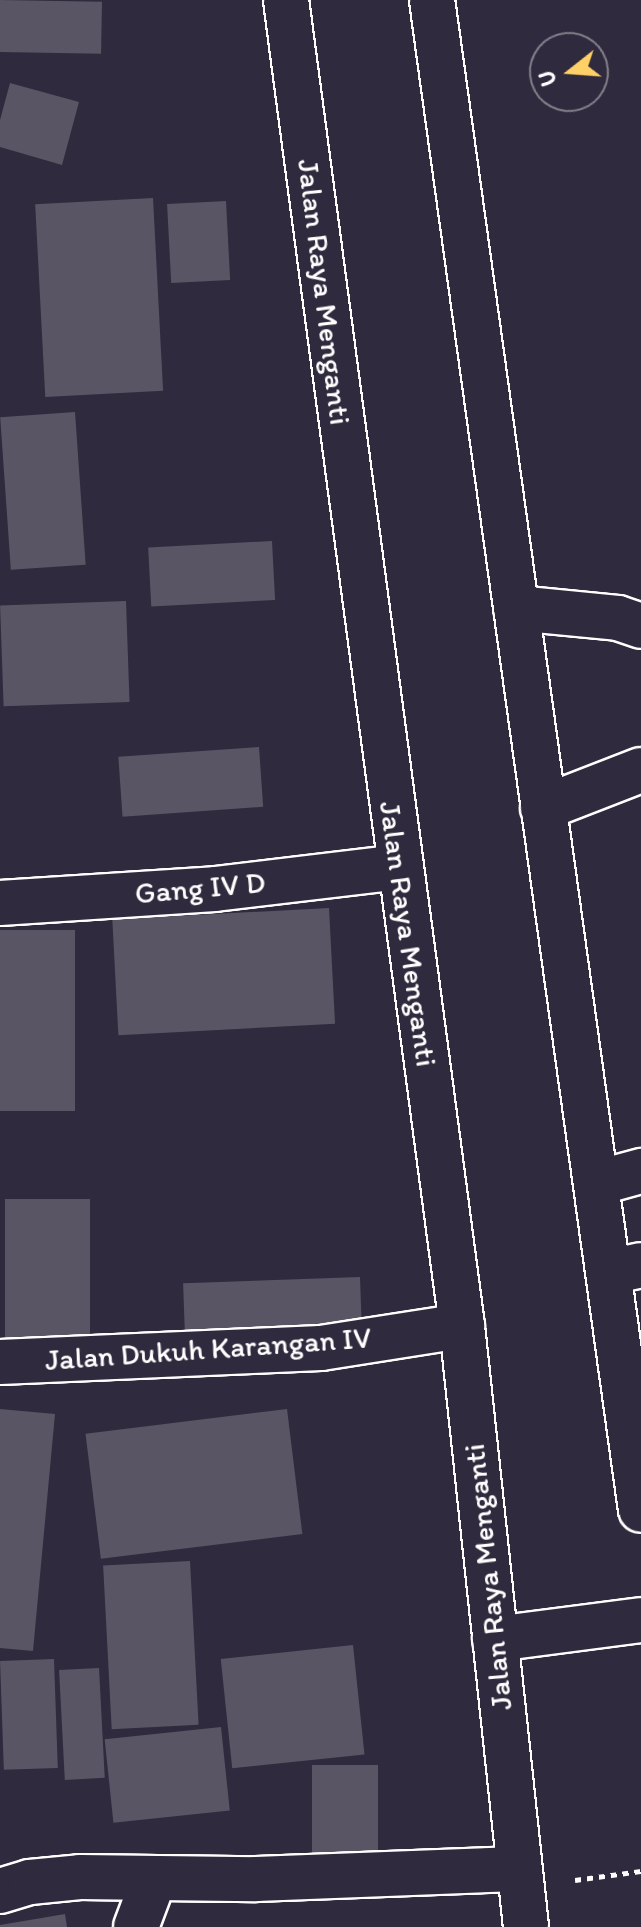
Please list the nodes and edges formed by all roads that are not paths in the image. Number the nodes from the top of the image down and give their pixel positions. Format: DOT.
graph roads {
  1 [pos="286,0"];
  2 [pos="432,0"];
  3 [pos="516,608"];
  4 [pos="641,626"];
  5 [pos="641,770"];
  6 [pos="543,808"];
  7 [pos="399,867"];
  8 [pos="0,903"];
  9 [pos="641,1171"];
  10 [pos="597,1183"];
  11 [pos="625,1268"];
  12 [pos="462,1326"];
  13 [pos="0,1362"];
  14 [pos="641,1510"];
  15 [pos="641,1620"];
  16 [pos="495,1639"];
  17 [pos="519,1869"];
  18 [pos="154,1879"];
  19 [pos="0,1891"];
  20 [pos="136,1927"];
  21 [pos="526,1927"];
  1 -- 7 [label="main road, Jalan Raya Menganti"];
  2 -- 3 [label="main road"];
  3 -- 4 [label="main road"];
  3 -- 6 [label="main road"];
  5 -- 6 [label="main road"];
  6 -- 10 [label="main road"];
  7 -- 8 [label="main road, Gang IV D"];
  7 -- 12 [label="main road, Jalan Raya Menganti"];
  9 -- 10 [label="main road"];
  10 -- 11 [label="main road"];
  11 -- 14 [label="main road"];
  12 -- 13 [label="main road, Jalan Dukuh Karangan IV"];
  12 -- 16 [label="main road, Jalan Raya Menganti"];
  15 -- 16 [label="main road"];
  16 -- 17 [label="main road, Jalan Raya Menganti"];
  17 -- 18 [label="main road"];
  17 -- 21 [label="main road, Jalan Raya Menganti"];
  18 -- 19 [label="main road"];
  18 -- 20 [label="main road"];
}
